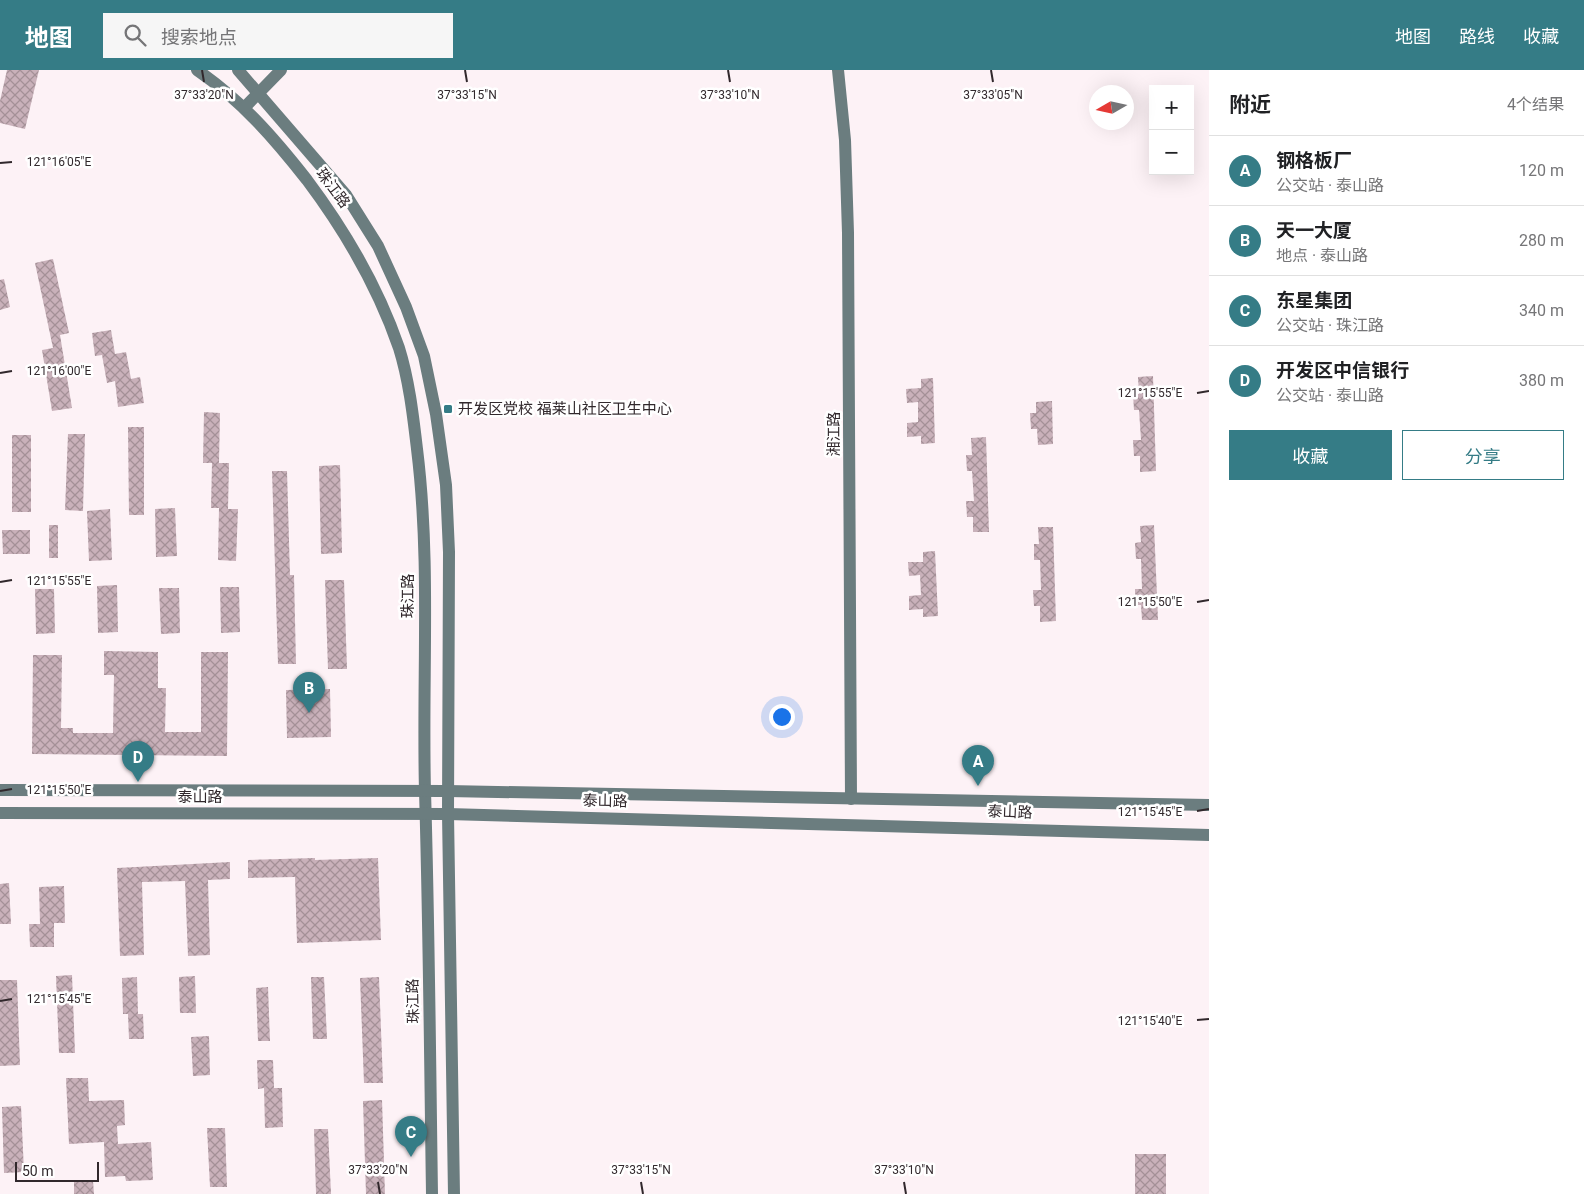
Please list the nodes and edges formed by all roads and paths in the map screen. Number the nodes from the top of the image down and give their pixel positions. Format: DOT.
graph roads {
  1 [pos="197,70"];
  2 [pos="281,70"];
  3 [pos="838,70"];
  4 [pos="242,71"];
  5 [pos="226,89"];
  6 [pos="259,92"];
  7 [pos="245,107"];
  8 [pos="0,790"];
  9 [pos="448,791"];
  10 [pos="425,792"];
  11 [pos="851,799"];
  12 [pos="1209,806"];
  13 [pos="0,813"];
  14 [pos="427,814"];
  15 [pos="448,814"];
  16 [pos="1209,835"];
  17 [pos="432,1194"];
  18 [pos="454,1194"];
  1 -- 5 [label="main road, 珠江路"];
  2 -- 6 [label="main road"];
  3 -- 11 [label="main road, 湘江路"];
  4 -- 5 [label="main road"];
  4 -- 6 [label="main road"];
  5 -- 7 [label="main road, 珠江路"];
  6 -- 7 [label="main road"];
  6 -- 9 [label="main road"];
  7 -- 10 [label="main road, 珠江路"];
  8 -- 10 [label="main road, 泰山路"];
  9 -- 10 [label="main road, 泰山路"];
  9 -- 11 [label="main road, 泰山路"];
  9 -- 15 [label="main road"];
  10 -- 14 [label="main road, 珠江路"];
  11 -- 12 [label="main road, 泰山路"];
  13 -- 14 [label="main road, 泰山路"];
  14 -- 15 [label="main road, 泰山路"];
  14 -- 17 [label="main road, 珠江路"];
  15 -- 16 [label="main road, 泰山路"];
  15 -- 18 [label="main road"];
}
